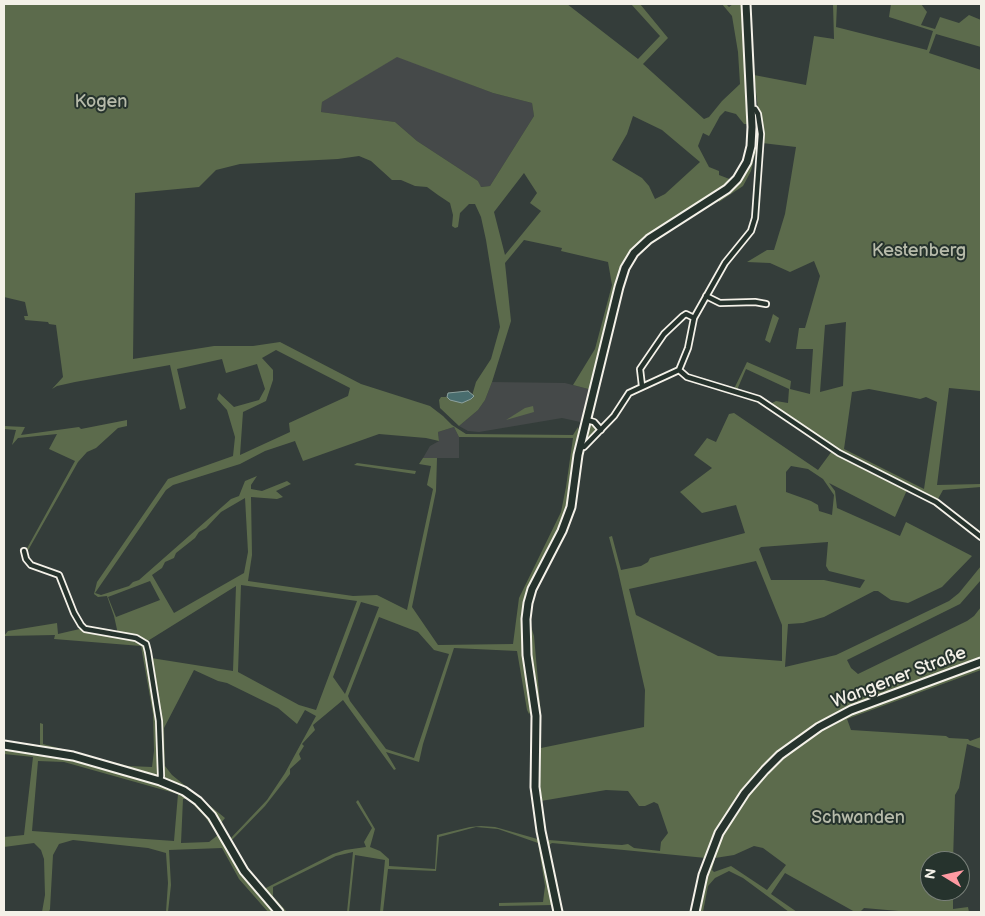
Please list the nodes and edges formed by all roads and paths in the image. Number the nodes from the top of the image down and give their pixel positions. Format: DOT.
graph roads {
  1 [pos="746,4"];
  2 [pos="751,110"];
  3 [pos="706,296"];
  4 [pos="766,304"];
  5 [pos="694,318"];
  6 [pos="679,370"];
  7 [pos="642,386"];
  8 [pos="587,420"];
  9 [pos="601,430"];
  10 [pos="580,448"];
  11 [pos="981,538"];
  12 [pos="24,551"];
  13 [pos="981,662"];
  14 [pos="4,744"];
  15 [pos="160,781"];
  16 [pos="280,912"];
  17 [pos="558,912"];
  18 [pos="695,912"];
  1 -- 2 [label="main road"];
  2 -- 3 [label="street"];
  2 -- 8 [label="main road"];
  3 -- 4 [label="street"];
  3 -- 5 [label="street"];
  5 -- 6 [label="street"];
  5 -- 7 [label="street"];
  6 -- 7 [label="street"];
  6 -- 11 [label="street"];
  7 -- 9 [label="street"];
  8 -- 9 [label="street"];
  8 -- 10 [label="main road"];
  9 -- 10 [label="street"];
  10 -- 17 [label="main road"];
  12 -- 15 [label="street"];
  13 -- 18 [label="main road, Wangener Straße"];
  14 -- 15 [label="main road"];
  15 -- 16 [label="main road"];
}
